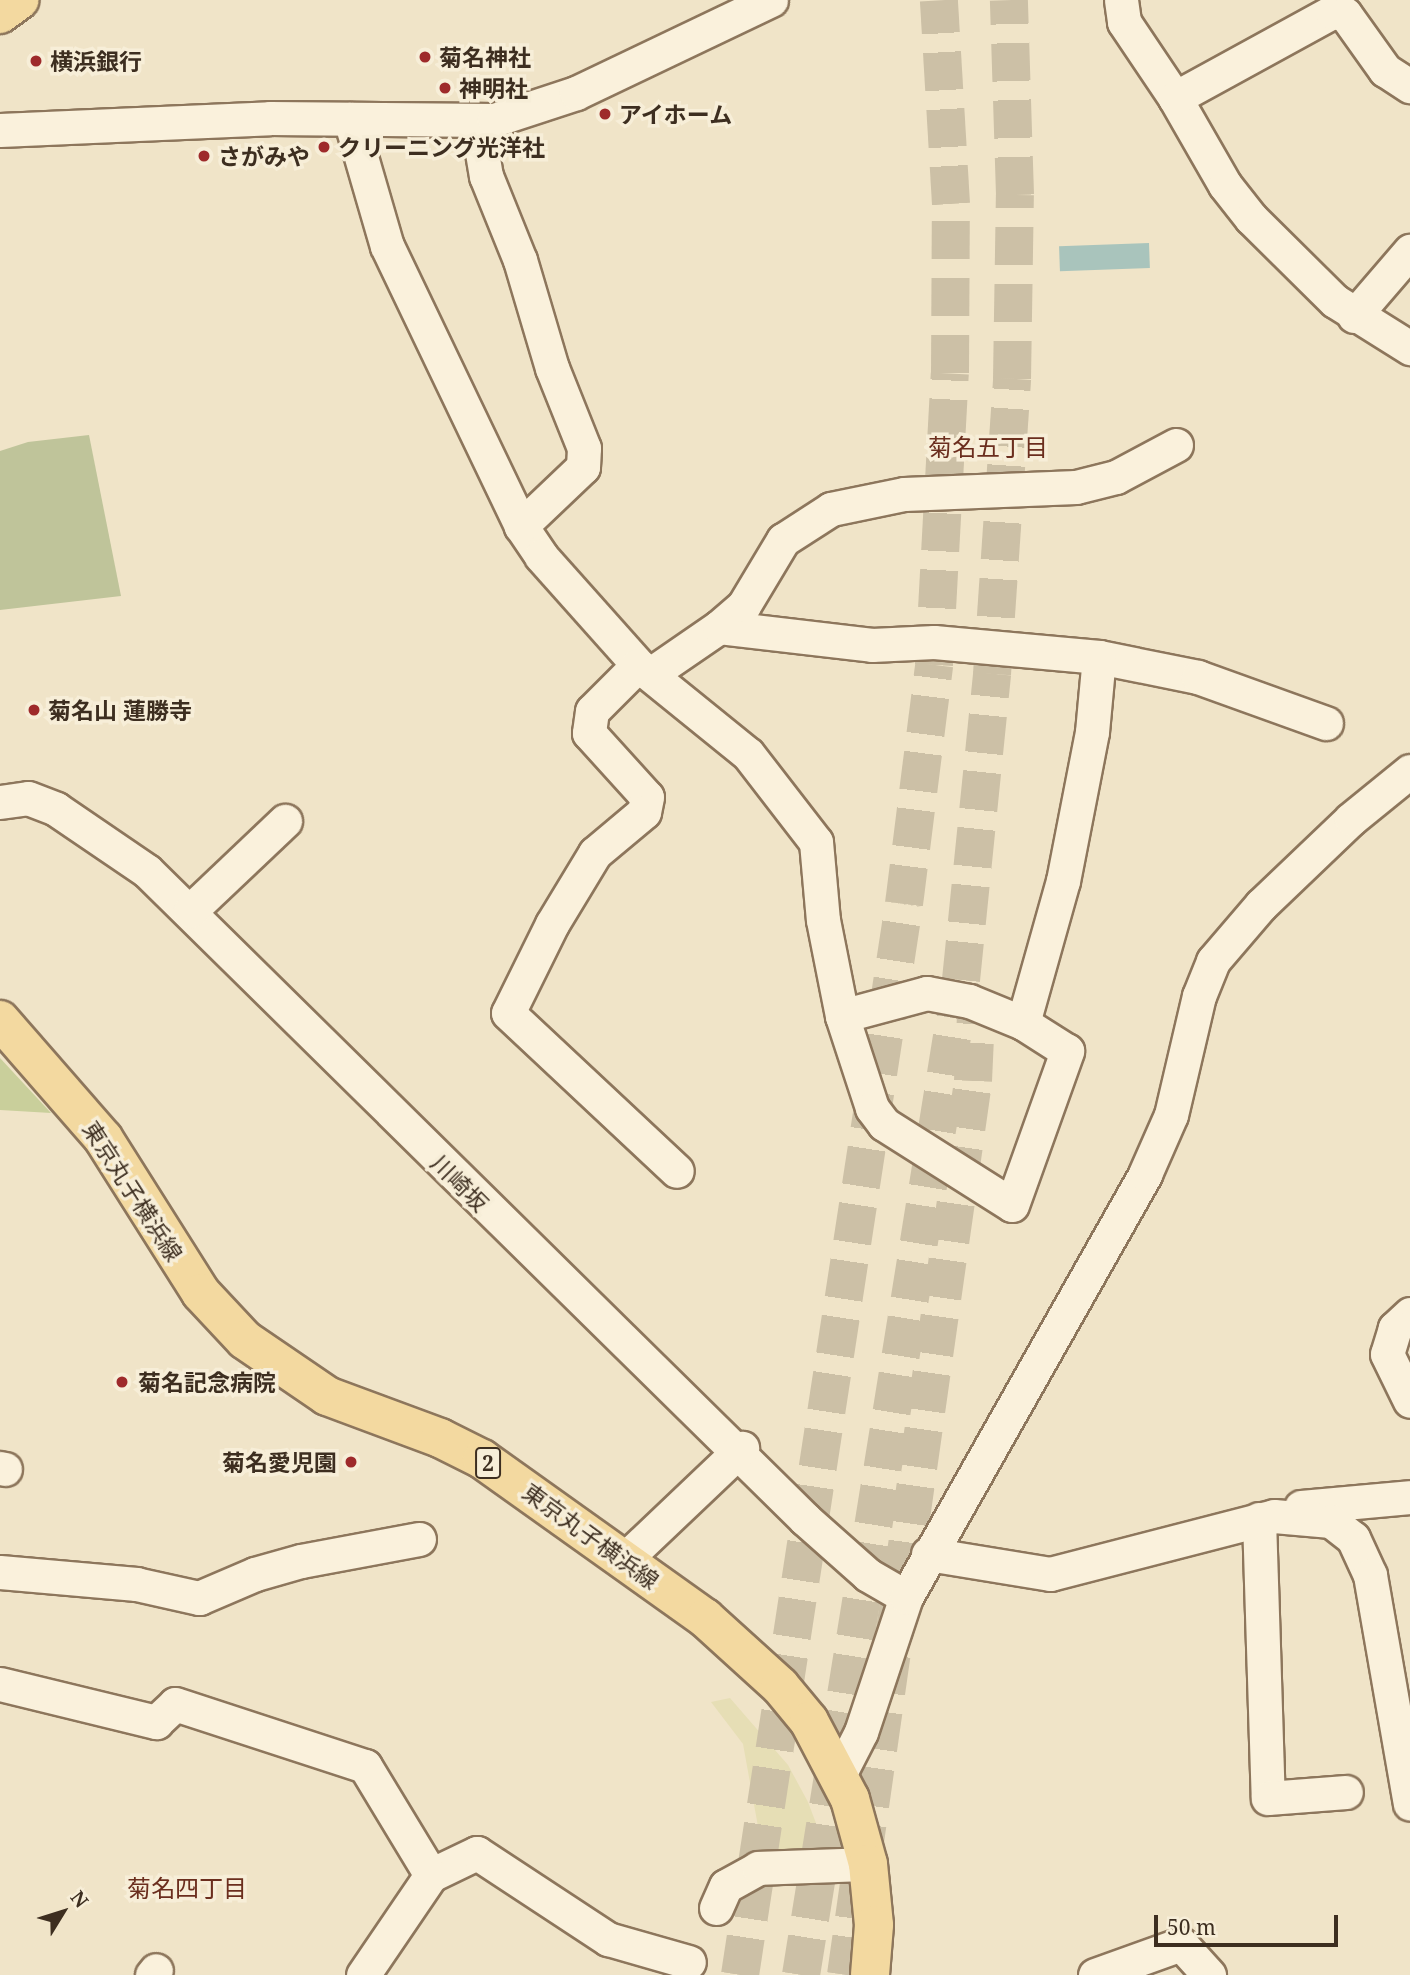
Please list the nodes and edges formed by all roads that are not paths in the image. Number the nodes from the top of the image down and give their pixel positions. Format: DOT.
graph roads {
  1 [pos="19,0"];
  2 [pos="771,0"];
  3 [pos="1121,0"];
  4 [pos="0,14"];
  5 [pos="1410,86"];
  6 [pos="1175,98"];
  7 [pos="350,119"];
  8 [pos="477,123"];
  9 [pos="0,130"];
  10 [pos="1410,251"];
  11 [pos="1354,316"];
  12 [pos="1410,348"];
  13 [pos="1177,445"];
  14 [pos="521,526"];
  15 [pos="719,627"];
  16 [pos="1099,657"];
  17 [pos="645,669"];
  18 [pos="1326,723"];
  19 [pos="1410,771"];
  20 [pos="0,802"];
  21 [pos="285,821"];
  22 [pos="190,911"];
  23 [pos="842,1016"];
  24 [pos="0,1020"];
  25 [pos="1023,1023"];
  26 [pos="677,1171"];
  27 [pos="1410,1314"];
  28 [pos="1410,1401"];
  29 [pos="741,1451"];
  30 [pos="1410,1497"];
  31 [pos="1266,1518"];
  32 [pos="419,1539"];
  33 [pos="928,1554"];
  34 [pos="624,1560"];
  35 [pos="0,1572"];
  36 [pos="906,1597"];
  37 [pos="0,1684"];
  38 [pos="839,1775"];
  39 [pos="1346,1792"];
  40 [pos="1410,1804"];
  41 [pos="868,1864"];
  42 [pos="432,1875"];
  43 [pos="716,1908"];
  44 [pos="689,1962"];
  45 [pos="363,1975"];
  46 [pos="870,1975"];
  47 [pos="1095,1975"];
  48 [pos="1209,1975"];
  1 -- 4 [label="main road"];
  2 -- 8 [label="street"];
  3 -- 6 [label="street"];
  5 -- 6 [label="street"];
  6 -- 11 [label="street"];
  7 -- 8 [label="street"];
  7 -- 9 [label="street"];
  7 -- 14 [label="street"];
  8 -- 14 [label="street"];
  10 -- 11 [label="street"];
  11 -- 12 [label="street"];
  13 -- 15 [label="street"];
  14 -- 17 [label="street"];
  15 -- 16 [label="street"];
  15 -- 17 [label="street"];
  16 -- 18 [label="street"];
  16 -- 25 [label="street"];
  17 -- 23 [label="street"];
  17 -- 26 [label="street"];
  19 -- 33 [label="street"];
  20 -- 22 [label="street, 川崎坂"];
  21 -- 22 [label="street"];
  22 -- 29 [label="street, 川崎坂"];
  23 -- 25 [label="street"];
  23 -- 25 [label="street"];
  24 -- 34 [label="main road, 東京丸子横浜線 / 2"];
  27 -- 28 [label="street"];
  29 -- 34 [label="street"];
  29 -- 36 [label="street, 川崎坂"];
  30 -- 31 [label="street"];
  31 -- 33 [label="street"];
  31 -- 39 [label="street"];
  31 -- 40 [label="street"];
  32 -- 35 [label="street"];
  33 -- 36 [label="street"];
  34 -- 38 [label="main road, 東京丸子横浜線 / 2"];
  36 -- 38 [label="street"];
  37 -- 42 [label="street"];
  38 -- 41 [label="main road, 東京丸子横浜線 / 2"];
  41 -- 43 [label="street"];
  41 -- 46 [label="main road, 東京丸子横浜線 / 2"];
  42 -- 44 [label="street"];
  42 -- 45 [label="street"];
  47 -- 48 [label="street"];
}
